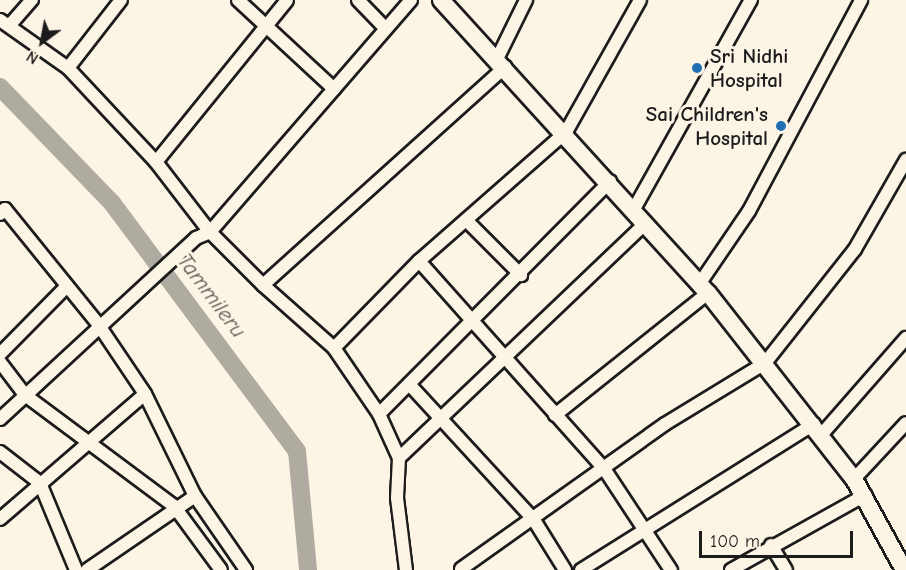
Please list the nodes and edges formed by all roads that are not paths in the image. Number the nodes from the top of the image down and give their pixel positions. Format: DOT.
graph roads {
  1 [pos="32,0"];
  2 [pos="121,0"];
  3 [pos="238,0"];
  4 [pos="287,0"];
  5 [pos="358,0"];
  6 [pos="411,0"];
  7 [pos="441,0"];
  8 [pos="526,0"];
  9 [pos="640,0"];
  10 [pos="752,0"];
  11 [pos="861,0"];
  12 [pos="5,23"];
  13 [pos="268,26"];
  14 [pos="386,28"];
  15 [pos="501,63"];
  16 [pos="68,68"];
  17 [pos="334,89"];
  18 [pos="566,132"];
  19 [pos="906,160"];
  20 [pos="156,162"];
  21 [pos="610,181"];
  22 [pos="634,210"];
  23 [pos="0,214"];
  24 [pos="466,220"];
  25 [pos="646,223"];
  26 [pos="210,232"];
  27 [pos="419,261"];
  28 [pos="521,275"];
  29 [pos="263,285"];
  30 [pos="65,288"];
  31 [pos="704,288"];
  32 [pos="474,319"];
  33 [pos="98,324"];
  34 [pos="906,338"];
  35 [pos="334,348"];
  36 [pos="0,354"];
  37 [pos="507,356"];
  38 [pos="0,362"];
  39 [pos="765,363"];
  40 [pos="409,384"];
  41 [pos="145,394"];
  42 [pos="25,395"];
  43 [pos="379,414"];
  44 [pos="555,415"];
  45 [pos="442,417"];
  46 [pos="0,419"];
  47 [pos="906,423"];
  48 [pos="818,429"];
  49 [pos="91,440"];
  50 [pos="0,452"];
  51 [pos="399,458"];
  52 [pos="605,470"];
  53 [pos="854,479"];
  54 [pos="40,483"];
  55 [pos="865,495"];
  56 [pos="195,496"];
  57 [pos="174,506"];
  58 [pos="0,519"];
  59 [pos="534,520"];
  60 [pos="649,531"];
  61 [pos="771,545"];
  62 [pos="461,569"];
  63 [pos="76,570"];
  64 [pos="87,570"];
  65 [pos="221,570"];
  66 [pos="246,570"];
  67 [pos="406,570"];
  68 [pos="566,570"];
  69 [pos="581,570"];
  70 [pos="671,570"];
  71 [pos="731,570"];
  72 [pos="786,570"];
  73 [pos="904,570"];
  1 -- 12 [label="street"];
  2 -- 16 [label="street"];
  3 -- 13 [label="street"];
  4 -- 13 [label="street"];
  5 -- 14 [label="street"];
  6 -- 14 [label="street"];
  7 -- 15 [label="main road"];
  8 -- 15 [label="street"];
  9 -- 18 [label="street"];
  10 -- 22 [label="street"];
  11 -- 31 [label="street"];
  12 -- 16 [label="street"];
  13 -- 17 [label="street"];
  13 -- 20 [label="street"];
  14 -- 17 [label="street"];
  15 -- 18 [label="main road"];
  15 -- 29 [label="street"];
  16 -- 20 [label="street"];
  17 -- 26 [label="street"];
  18 -- 21 [label="main road"];
  18 -- 24 [label="street"];
  19 -- 39 [label="street"];
  20 -- 26 [label="street"];
  21 -- 22 [label="main road"];
  21 -- 28 [label="street"];
  22 -- 25 [label="main road"];
  23 -- 30 [label="street"];
  24 -- 27 [label="street"];
  24 -- 28 [label="street"];
  25 -- 31 [label="main road"];
  25 -- 37 [label="street"];
  26 -- 29 [label="street"];
  26 -- 33 [label="street"];
  27 -- 32 [label="street"];
  27 -- 35 [label="street"];
  28 -- 32 [label="street"];
  29 -- 35 [label="street"];
  30 -- 33 [label="street"];
  30 -- 36 [label="street"];
  31 -- 39 [label="main road"];
  31 -- 44 [label="street"];
  32 -- 37 [label="street"];
  32 -- 40 [label="street"];
  33 -- 41 [label="street"];
  33 -- 42 [label="street"];
  34 -- 48 [label="street"];
  35 -- 43 [label="street"];
  37 -- 44 [label="street"];
  37 -- 45 [label="street"];
  38 -- 42 [label="street"];
  39 -- 48 [label="main road"];
  39 -- 52 [label="street"];
  40 -- 43 [label="street"];
  40 -- 45 [label="street"];
  41 -- 49 [label="street"];
  41 -- 56 [label="street"];
  42 -- 46 [label="street"];
  42 -- 49 [label="street"];
  43 -- 51 [label="street"];
  44 -- 52 [label="street"];
  45 -- 51 [label="street"];
  45 -- 59 [label="street"];
  47 -- 53 [label="street"];
  48 -- 53 [label="main road"];
  48 -- 60 [label="street"];
  49 -- 54 [label="street"];
  49 -- 57 [label="street"];
  50 -- 54 [label="street"];
  51 -- 67 [label="street"];
  52 -- 59 [label="street"];
  52 -- 60 [label="street"];
  53 -- 55 [label="main road"];
  54 -- 58 [label="street"];
  54 -- 63 [label="street"];
  55 -- 61 [label="street"];
  55 -- 73 [label="main road"];
  56 -- 57 [label="street"];
  56 -- 66 [label="street"];
  57 -- 64 [label="street"];
  57 -- 65 [label="street"];
  59 -- 62 [label="street"];
  59 -- 68 [label="street"];
  60 -- 69 [label="street"];
  60 -- 70 [label="street"];
  61 -- 71 [label="street"];
  61 -- 72 [label="street"];
}
